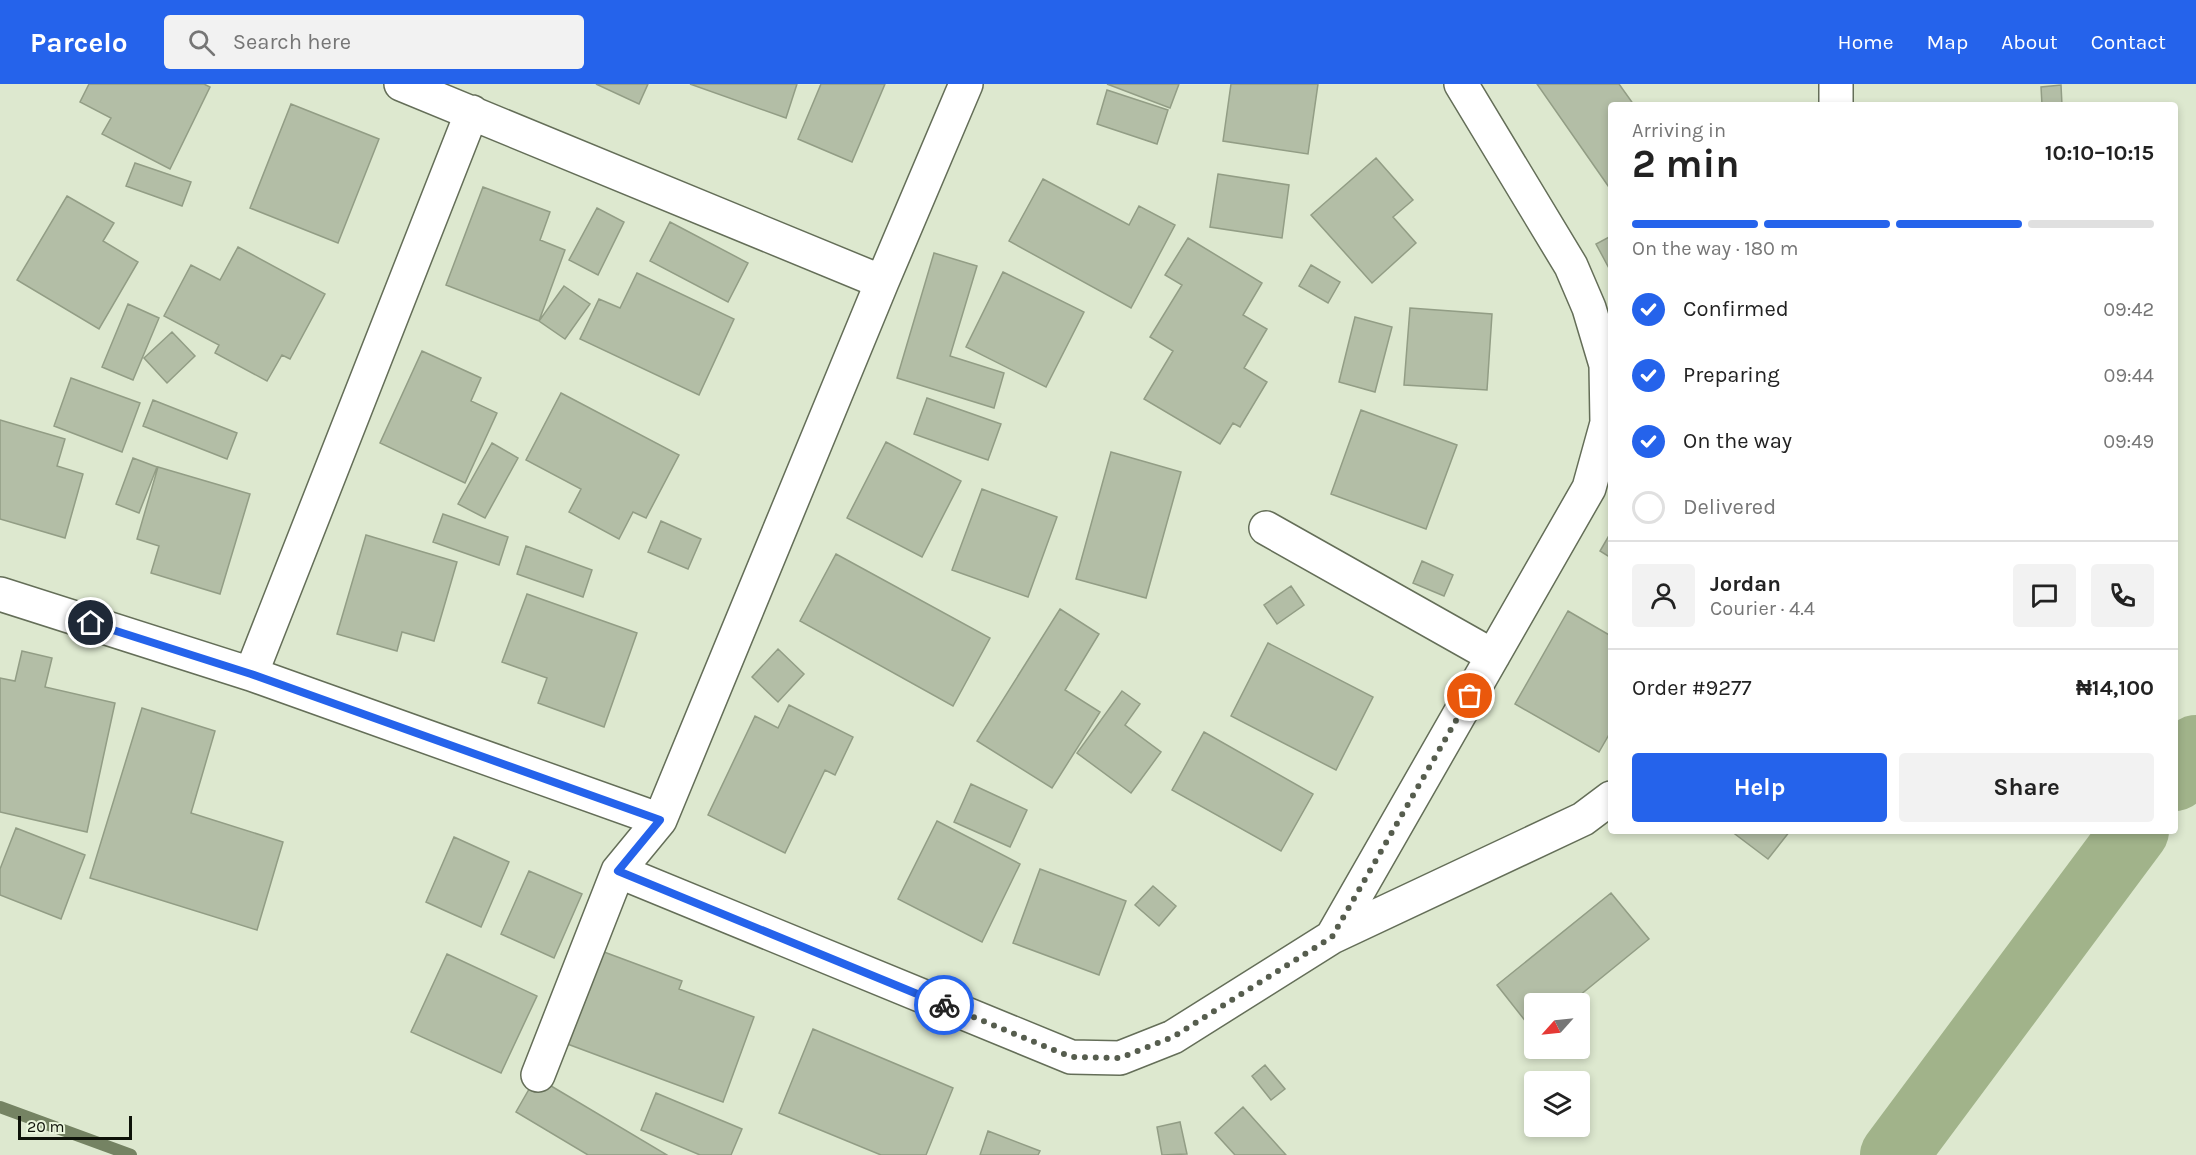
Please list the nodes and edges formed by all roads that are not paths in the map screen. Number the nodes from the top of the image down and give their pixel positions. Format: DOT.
graph roads {
  1 [pos="401,84"];
  2 [pos="966,84"];
  3 [pos="1461,84"];
  4 [pos="1836,84"];
  5 [pos="1836,102"];
  6 [pos="472,112"];
  7 [pos="882,282"];
  8 [pos="1266,528"];
  9 [pos="0,594"];
  10 [pos="1493,656"];
  11 [pos="251,674"];
  12 [pos="1608,800"];
  13 [pos="660,820"];
  14 [pos="618,871"];
  15 [pos="1332,937"];
  16 [pos="538,1075"];
  1 -- 6 [label="street"];
  2 -- 7 [label="street"];
  3 -- 10 [label="street"];
  4 -- 5 [label="street"];
  6 -- 7 [label="street"];
  6 -- 11 [label="street"];
  7 -- 13 [label="street"];
  8 -- 10 [label="street"];
  9 -- 11 [label="street"];
  10 -- 15 [label="street"];
  11 -- 13 [label="street"];
  12 -- 15 [label="street"];
  13 -- 14 [label="street"];
  14 -- 15 [label="street"];
  14 -- 16 [label="street"];
}
